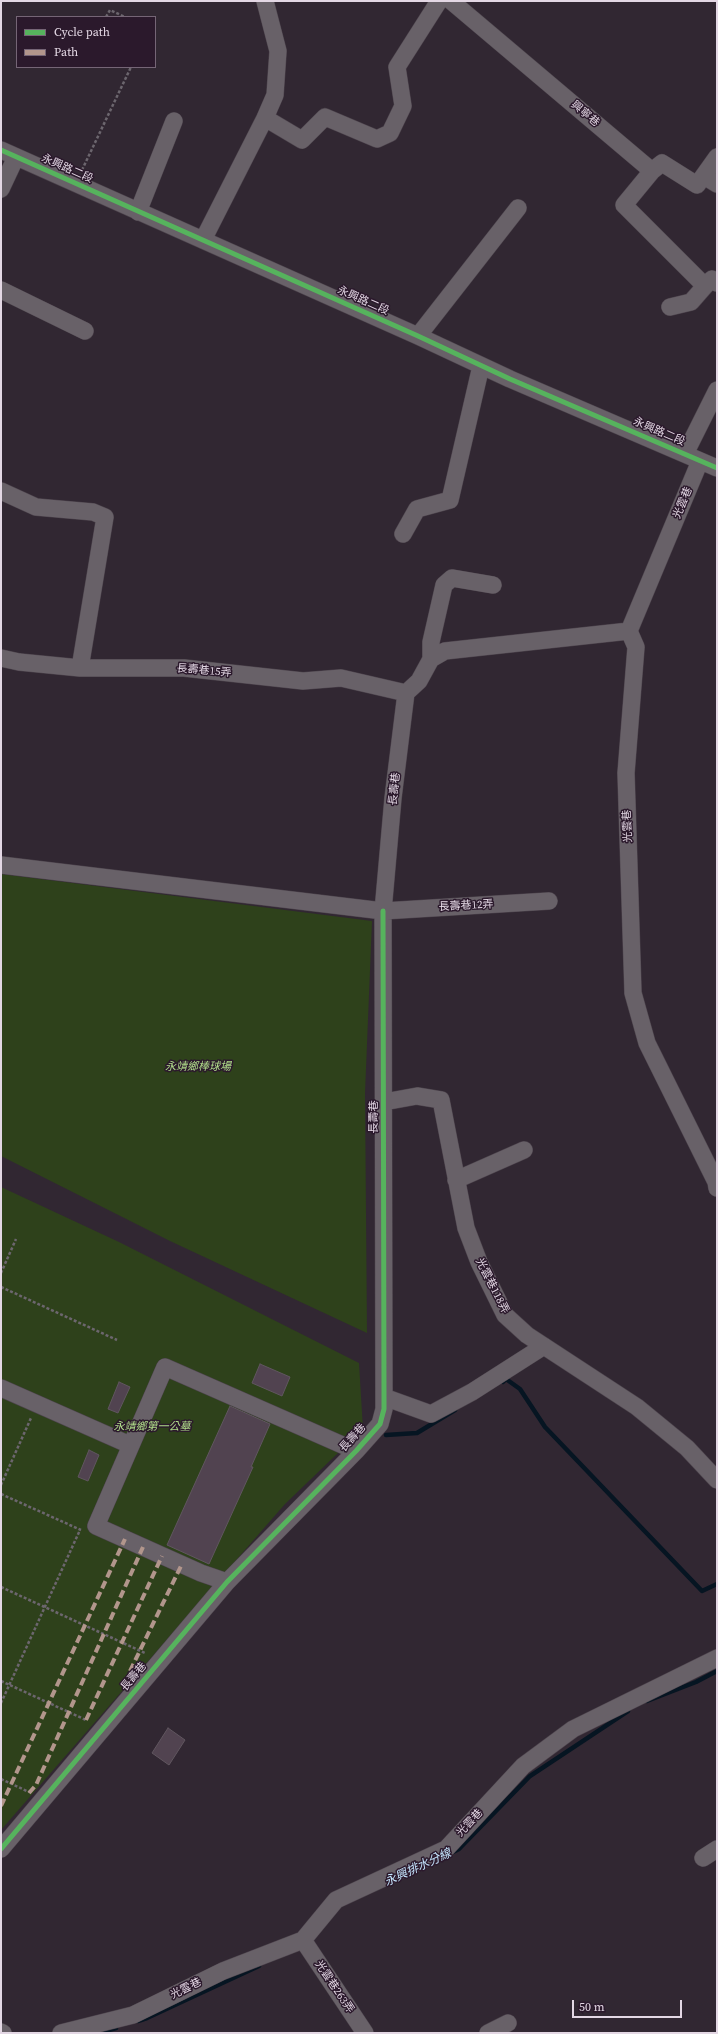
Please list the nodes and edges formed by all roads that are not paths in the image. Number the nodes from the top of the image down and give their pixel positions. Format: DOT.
graph roads {
  1 [pos="265,1"];
  2 [pos="439,1"];
  3 [pos="451,1"];
  4 [pos="265,118"];
  5 [pos="174,122"];
  6 [pos="8,153"];
  7 [pos="717,157"];
  8 [pos="652,171"];
  9 [pos="710,180"];
  10 [pos="1,189"];
  11 [pos="518,208"];
  12 [pos="138,212"];
  13 [pos="203,240"];
  14 [pos="711,285"];
  15 [pos="1,290"];
  16 [pos="670,307"];
  17 [pos="85,331"];
  18 [pos="418,336"];
  19 [pos="481,366"];
  20 [pos="717,390"];
  21 [pos="684,454"];
  22 [pos="700,461"];
  23 [pos="717,468"];
  24 [pos="1,491"];
  25 [pos="403,534"];
  26 [pos="493,585"];
  27 [pos="630,631"];
  28 [pos="1,658"];
  29 [pos="431,659"];
  30 [pos="80,668"];
  31 [pos="406,693"];
  32 [pos="1,865"];
  33 [pos="549,902"];
  34 [pos="383,912"];
  35 [pos="384,1102"];
  36 [pos="524,1150"];
  37 [pos="456,1180"];
  38 [pos="717,1188"];
  39 [pos="544,1346"];
  40 [pos="1,1388"];
  41 [pos="384,1397"];
  42 [pos="130,1445"];
  43 [pos="356,1451"];
  44 [pos="717,1480"];
  45 [pos="227,1582"];
  46 [pos="717,1658"];
  47 [pos="1,1849"];
  48 [pos="717,1849"];
  49 [pos="703,1858"];
  50 [pos="304,1943"];
  51 [pos="508,2023"];
  52 [pos="61,2033"];
  53 [pos="365,2033"];
  54 [pos="488,2033"];
  1 -- 4 [label="street"];
  2 -- 4 [label="street"];
  3 -- 8 [label="street, 興寧巷"];
  4 -- 13 [label="street"];
  5 -- 12 [label="street"];
  6 -- 10 [label="street"];
  6 -- 12 [label="street, 永興路二段"];
  7 -- 9 [label="street"];
  8 -- 9 [label="street"];
  8 -- 14 [label="street"];
  11 -- 18 [label="street"];
  12 -- 13 [label="street, 永興路二段"];
  13 -- 18 [label="street, 永興路二段"];
  14 -- 16 [label="street"];
  15 -- 17 [label="street"];
  18 -- 19 [label="street, 永興路二段"];
  19 -- 21 [label="street, 永興路二段"];
  19 -- 25 [label="street"];
  20 -- 21 [label="street"];
  21 -- 22 [label="street, 永興路二段"];
  22 -- 23 [label="street, 永興路二段"];
  22 -- 27 [label="street, 光雲巷"];
  24 -- 30 [label="street"];
  26 -- 29 [label="street"];
  27 -- 29 [label="street"];
  27 -- 38 [label="street, 光雲巷"];
  28 -- 30 [label="street, 長壽巷15弄"];
  29 -- 31 [label="street"];
  30 -- 31 [label="street, 長壽巷15弄"];
  31 -- 34 [label="street, 長壽巷"];
  32 -- 34 [label="street, 長壽巷12弄"];
  33 -- 34 [label="street, 長壽巷12弄"];
  34 -- 35 [label="street, 長壽巷"];
  35 -- 37 [label="street, 光雲巷118弄"];
  35 -- 41 [label="street, 長壽巷"];
  36 -- 37 [label="street"];
  37 -- 39 [label="street, 光雲巷118弄"];
  39 -- 41 [label="street"];
  39 -- 44 [label="street, 光雲巷118弄"];
  40 -- 42 [label="street"];
  41 -- 43 [label="street, 長壽巷"];
  42 -- 43 [label="street"];
  42 -- 45 [label="street"];
  43 -- 45 [label="street, 長壽巷"];
  45 -- 47 [label="street, 長壽巷"];
  46 -- 50 [label="street, 光雲巷"];
  48 -- 49 [label="street"];
  50 -- 52 [label="street, 光雲巷"];
  50 -- 53 [label="street, 光雲巷263弄"];
  51 -- 54 [label="street"];
}
